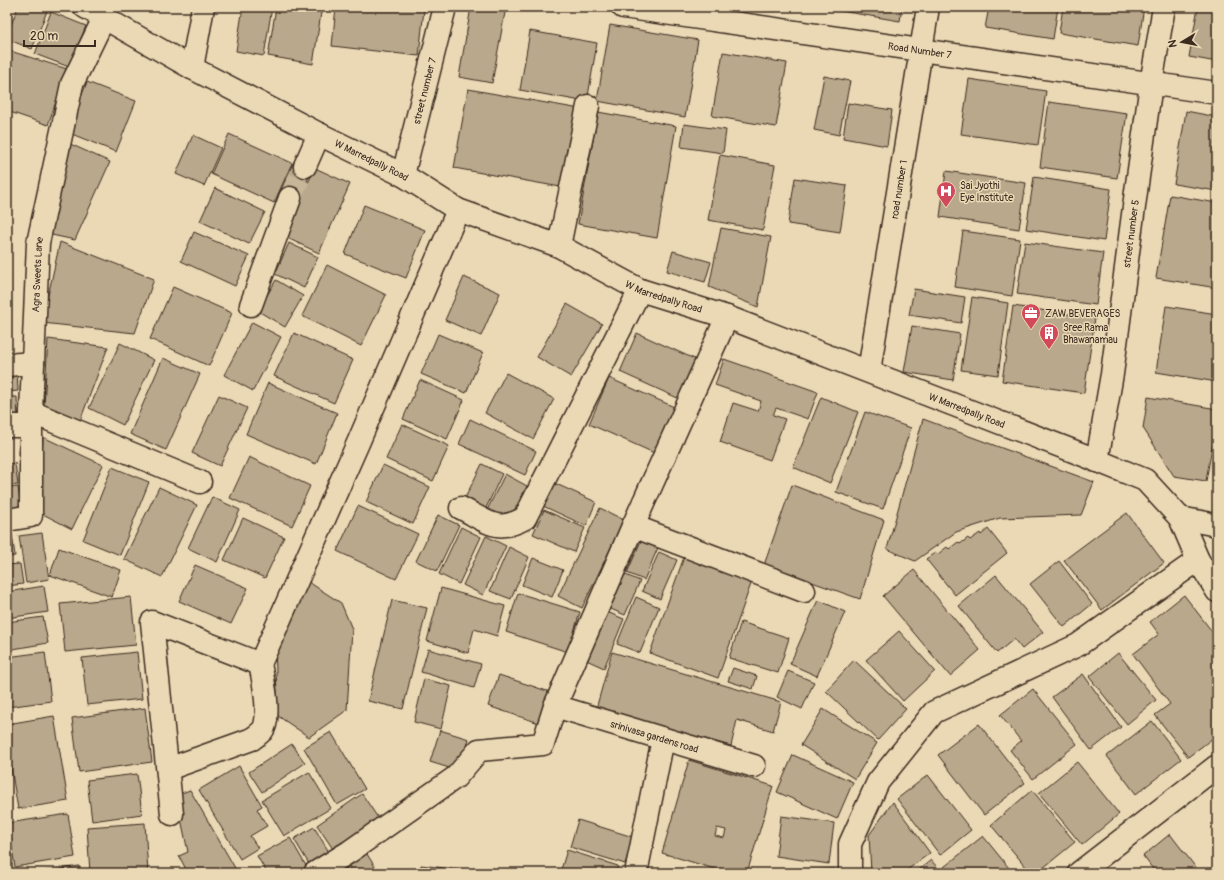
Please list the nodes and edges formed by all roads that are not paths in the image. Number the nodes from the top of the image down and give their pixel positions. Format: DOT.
graph roads {
  1 [pos="85,7"];
  2 [pos="203,7"];
  3 [pos="445,7"];
  4 [pos="623,7"];
  5 [pos="928,7"];
  6 [pos="1164,7"];
  7 [pos="697,13"];
  8 [pos="104,18"];
  9 [pos="921,51"];
  10 [pos="192,68"];
  11 [pos="1151,84"];
  12 [pos="1217,93"];
  13 [pos="588,106"];
  14 [pos="319,134"];
  15 [pos="305,166"];
  16 [pos="403,175"];
  17 [pos="290,198"];
  18 [pos="458,210"];
  19 [pos="559,246"];
  20 [pos="640,290"];
  21 [pos="251,305"];
  22 [pos="727,317"];
  23 [pos="33,363"];
  24 [pos="7,365"];
  25 [pos="869,371"];
  26 [pos="31,419"];
  27 [pos="7,426"];
  28 [pos="1097,461"];
  29 [pos="200,482"];
  30 [pos="461,508"];
  31 [pos="1180,518"];
  32 [pos="7,520"];
  33 [pos="1217,525"];
  34 [pos="633,526"];
  35 [pos="1198,560"];
  36 [pos="804,591"];
  37 [pos="1217,591"];
  38 [pos="260,664"];
  39 [pos="555,706"];
  40 [pos="663,739"];
  41 [pos="754,766"];
  42 [pos="1217,766"];
  43 [pos="168,769"];
  44 [pos="172,814"];
  45 [pos="315,873"];
  46 [pos="636,873"];
  47 [pos="850,873"];
  48 [pos="1079,873"];
  1 -- 8 [label="street, W Marredpally Road"];
  2 -- 10 [label="street"];
  3 -- 16 [label="street, street number 7"];
  4 -- 7 [label="street, Road Number 7"];
  5 -- 9 [label="street, road number 1"];
  6 -- 11 [label="street, street number 5"];
  7 -- 9 [label="street, Road Number 7"];
  8 -- 10 [label="street, W Marredpally Road"];
  8 -- 23 [label="street, Agra Sweets Lane"];
  9 -- 11 [label="street, Road Number 7"];
  9 -- 25 [label="street, road number 1"];
  10 -- 14 [label="street, W Marredpally Road"];
  11 -- 12 [label="street, Road Number 7"];
  11 -- 28 [label="street, street number 5"];
  13 -- 19 [label="street"];
  14 -- 15 [label="street"];
  14 -- 16 [label="street, W Marredpally Road"];
  16 -- 18 [label="street, W Marredpally Road"];
  17 -- 21 [label="street"];
  18 -- 19 [label="street, W Marredpally Road"];
  18 -- 38 [label="street"];
  19 -- 20 [label="street, W Marredpally Road"];
  20 -- 22 [label="street, W Marredpally Road"];
  20 -- 30 [label="street"];
  22 -- 25 [label="street, W Marredpally Road"];
  22 -- 34 [label="street"];
  23 -- 24 [label="street"];
  23 -- 26 [label="street, Agra Sweets Lane"];
  25 -- 28 [label="street, W Marredpally Road"];
  26 -- 27 [label="street"];
  26 -- 29 [label="street"];
  26 -- 32 [label="street, Agra Sweets Lane"];
  28 -- 31 [label="street, W Marredpally Road"];
  31 -- 33 [label="street"];
  31 -- 35 [label="street, W Marredpally Road"];
  34 -- 36 [label="street"];
  34 -- 39 [label="street"];
  35 -- 37 [label="street, W Marredpally Road"];
  35 -- 47 [label="street"];
  38 -- 43 [label="street"];
  38 -- 43 [label="street"];
  39 -- 40 [label="street, srinivasa gardens road"];
  39 -- 45 [label="street"];
  40 -- 41 [label="street, srinivasa gardens road"];
  40 -- 46 [label="street"];
  42 -- 48 [label="street"];
  43 -- 44 [label="street"];
}
